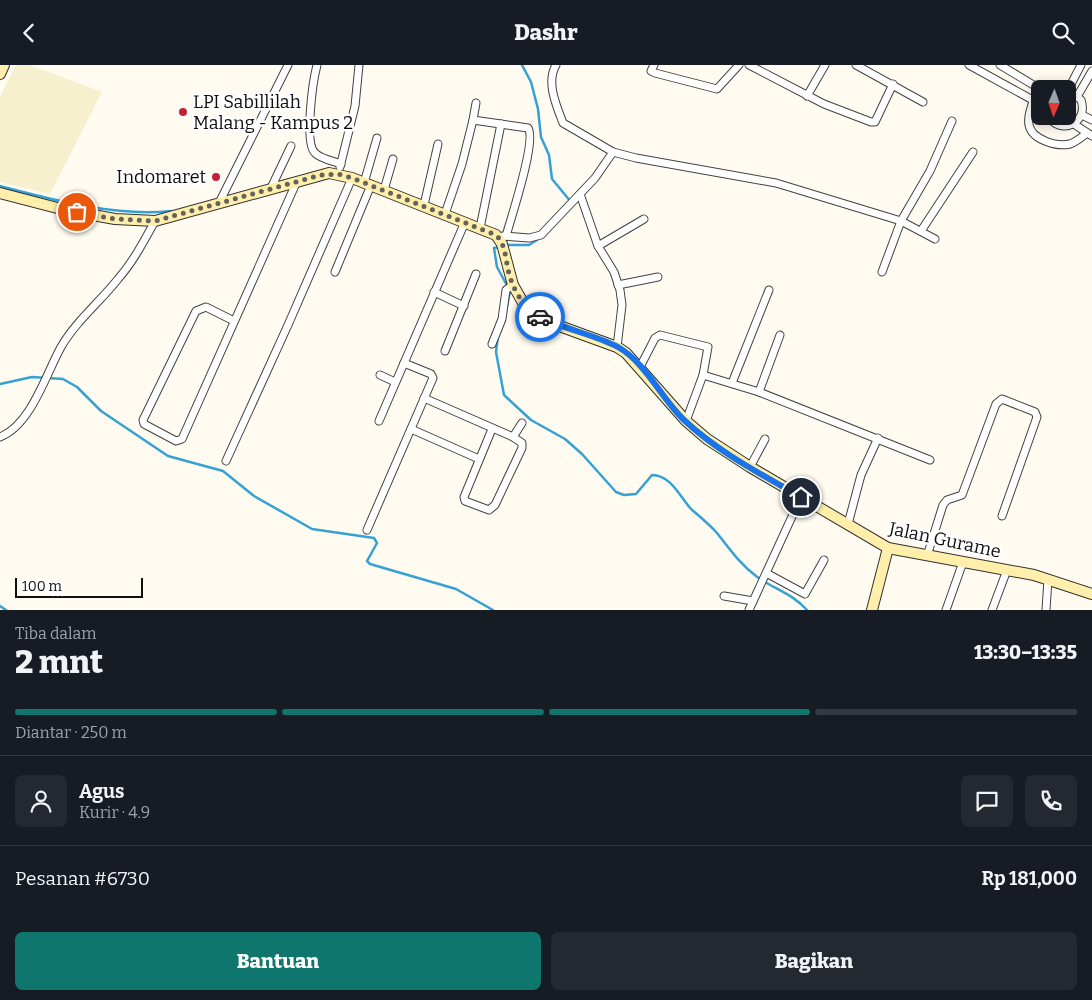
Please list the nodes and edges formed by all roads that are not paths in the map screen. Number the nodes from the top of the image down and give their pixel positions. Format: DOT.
graph roads {
  1 [pos="4,65"];
  2 [pos="288,65"];
  3 [pos="317,65"];
  4 [pos="359,65"];
  5 [pos="556,65"];
  6 [pos="654,65"];
  7 [pos="739,65"];
  8 [pos="749,65"];
  9 [pos="825,65"];
  10 [pos="856,65"];
  11 [pos="969,65"];
  12 [pos="1000,65"];
  13 [pos="1081,65"];
  14 [pos="1092,71"];
  15 [pos="0,74"];
  16 [pos="1073,80"];
  17 [pos="893,84"];
  18 [pos="1031,84"];
  19 [pos="1078,95"];
  20 [pos="807,96"];
  21 [pos="1031,100"];
  22 [pos="923,102"];
  23 [pos="476,103"];
  24 [pos="1031,112"];
  25 [pos="1082,115"];
  26 [pos="473,120"];
  27 [pos="1092,120"];
  28 [pos="952,121"];
  29 [pos="1076,122"];
  30 [pos="500,124"];
  31 [pos="1059,125"];
  32 [pos="1074,125"];
  33 [pos="1090,135"];
  34 [pos="377,137"];
  35 [pos="438,144"];
  36 [pos="291,146"];
  37 [pos="613,152"];
  38 [pos="973,152"];
  39 [pos="393,159"];
  40 [pos="339,169"];
  41 [pos="352,178"];
  42 [pos="297,181"];
  43 [pos="368,184"];
  44 [pos="271,188"];
  45 [pos="384,190"];
  46 [pos="0,193"];
  47 [pos="580,194"];
  48 [pos="219,203"];
  49 [pos="424,205"];
  50 [pos="446,214"];
  51 [pos="644,219"];
  52 [pos="155,221"];
  53 [pos="901,221"];
  54 [pos="465,222"];
  55 [pos="480,228"];
  56 [pos="921,231"];
  57 [pos="935,239"];
  58 [pos="502,242"];
  59 [pos="598,246"];
  60 [pos="335,272"];
  61 [pos="882,272"];
  62 [pos="476,274"];
  63 [pos="658,277"];
  64 [pos="618,285"];
  65 [pos="510,287"];
  66 [pos="769,290"];
  67 [pos="434,292"];
  68 [pos="464,306"];
  69 [pos="234,321"];
  70 [pos="780,335"];
  71 [pos="492,344"];
  72 [pos="617,347"];
  73 [pos="445,351"];
  74 [pos="404,363"];
  75 [pos="640,367"];
  76 [pos="380,375"];
  77 [pos="703,375"];
  78 [pos="395,382"];
  79 [pos="732,383"];
  80 [pos="759,392"];
  81 [pos="424,398"];
  82 [pos="379,421"];
  83 [pos="686,421"];
  84 [pos="522,423"];
  85 [pos="411,429"];
  86 [pos="492,429"];
  87 [pos="0,437"];
  88 [pos="513,437"];
  89 [pos="878,438"];
  90 [pos="765,439"];
  91 [pos="479,459"];
  92 [pos="930,460"];
  93 [pos="226,461"];
  94 [pos="750,467"];
  95 [pos="801,497"];
  96 [pos="1002,516"];
  97 [pos="848,524"];
  98 [pos="367,530"];
  99 [pos="888,548"];
  100 [pos="927,556"];
  101 [pos="824,560"];
  102 [pos="963,562"];
  103 [pos="1007,570"];
  104 [pos="766,579"];
  105 [pos="1048,579"];
  106 [pos="1092,594"];
  107 [pos="724,596"];
  108 [pos="753,601"];
  109 [pos="750,610"];
  110 [pos="872,610"];
  111 [pos="946,610"];
  112 [pos="992,610"];
  113 [pos="1046,610"];
  1 -- 15 [label="street"];
  2 -- 48 [label="street"];
  3 -- 40 [label="street"];
  4 -- 40 [label="street"];
  5 -- 37 [label="street"];
  6 -- 7 [label="street"];
  8 -- 20 [label="street"];
  9 -- 20 [label="street"];
  10 -- 17 [label="street"];
  11 -- 21 [label="street"];
  12 -- 18 [label="street"];
  13 -- 16 [label="street"];
  14 -- 19 [label="street"];
  17 -- 20 [label="street"];
  17 -- 22 [label="street"];
  19 -- 25 [label="street"];
  23 -- 26 [label="street"];
  24 -- 33 [label="street"];
  25 -- 27 [label="street"];
  25 -- 29 [label="street"];
  26 -- 30 [label="street"];
  26 -- 50 [label="street"];
  28 -- 53 [label="street"];
  30 -- 55 [label="street"];
  30 -- 58 [label="street"];
  31 -- 32 [label="street"];
  32 -- 33 [label="street"];
  34 -- 43 [label="street"];
  35 -- 49 [label="street"];
  36 -- 44 [label="street"];
  37 -- 47 [label="street"];
  37 -- 53 [label="street"];
  38 -- 56 [label="street"];
  39 -- 45 [label="street"];
  40 -- 41 [label="street"];
  40 -- 42 [label="street"];
  41 -- 43 [label="street"];
  41 -- 93 [label="street"];
  42 -- 44 [label="street"];
  42 -- 69 [label="street"];
  43 -- 45 [label="street"];
  43 -- 60 [label="street"];
  44 -- 48 [label="street"];
  45 -- 49 [label="street"];
  46 -- 52 [label="street"];
  47 -- 58 [label="street"];
  47 -- 59 [label="street"];
  48 -- 52 [label="street"];
  49 -- 50 [label="street"];
  50 -- 54 [label="street"];
  51 -- 59 [label="street"];
  52 -- 87 [label="street"];
  53 -- 56 [label="street"];
  53 -- 61 [label="street"];
  54 -- 55 [label="street"];
  54 -- 67 [label="street"];
  55 -- 58 [label="street"];
  56 -- 57 [label="street"];
  58 -- 65 [label="street, Jalan Gurame"];
  59 -- 64 [label="street"];
  62 -- 68 [label="street"];
  63 -- 64 [label="street"];
  64 -- 72 [label="street"];
  65 -- 71 [label="street"];
  65 -- 72 [label="street, Jalan Gurame"];
  66 -- 79 [label="street"];
  67 -- 68 [label="street"];
  67 -- 74 [label="street"];
  68 -- 73 [label="street"];
  69 -- 69 [label="street"];
  70 -- 80 [label="street"];
  72 -- 75 [label="street, Jalan Gurame"];
  74 -- 78 [label="street"];
  74 -- 81 [label="street"];
  75 -- 77 [label="street"];
  75 -- 83 [label="street, Jalan Gurame"];
  76 -- 78 [label="street"];
  77 -- 79 [label="street"];
  77 -- 83 [label="street"];
  78 -- 82 [label="street"];
  79 -- 80 [label="street"];
  80 -- 89 [label="street"];
  81 -- 85 [label="street"];
  81 -- 86 [label="street"];
  83 -- 94 [label="street, Jalan Gurame"];
  84 -- 88 [label="street"];
  85 -- 91 [label="street"];
  85 -- 98 [label="street"];
  86 -- 88 [label="street"];
  86 -- 91 [label="street"];
  88 -- 91 [label="street"];
  89 -- 92 [label="street"];
  89 -- 97 [label="street"];
  90 -- 94 [label="street"];
  94 -- 95 [label="street, Jalan Gurame"];
  95 -- 97 [label="street, Jalan Gurame"];
  95 -- 104 [label="street"];
  96 -- 100 [label="street"];
  97 -- 99 [label="street, Jalan Gurame"];
  99 -- 100 [label="street, Jalan Gurame"];
  99 -- 110 [label="street"];
  100 -- 102 [label="street, Jalan Gurame"];
  101 -- 104 [label="street"];
  102 -- 103 [label="street, Jalan Gurame"];
  102 -- 111 [label="street"];
  103 -- 105 [label="street, Jalan Gurame"];
  103 -- 112 [label="street"];
  104 -- 108 [label="street"];
  105 -- 106 [label="street, Jalan Gurame"];
  105 -- 113 [label="street"];
  107 -- 108 [label="street"];
  108 -- 109 [label="street"];
}
